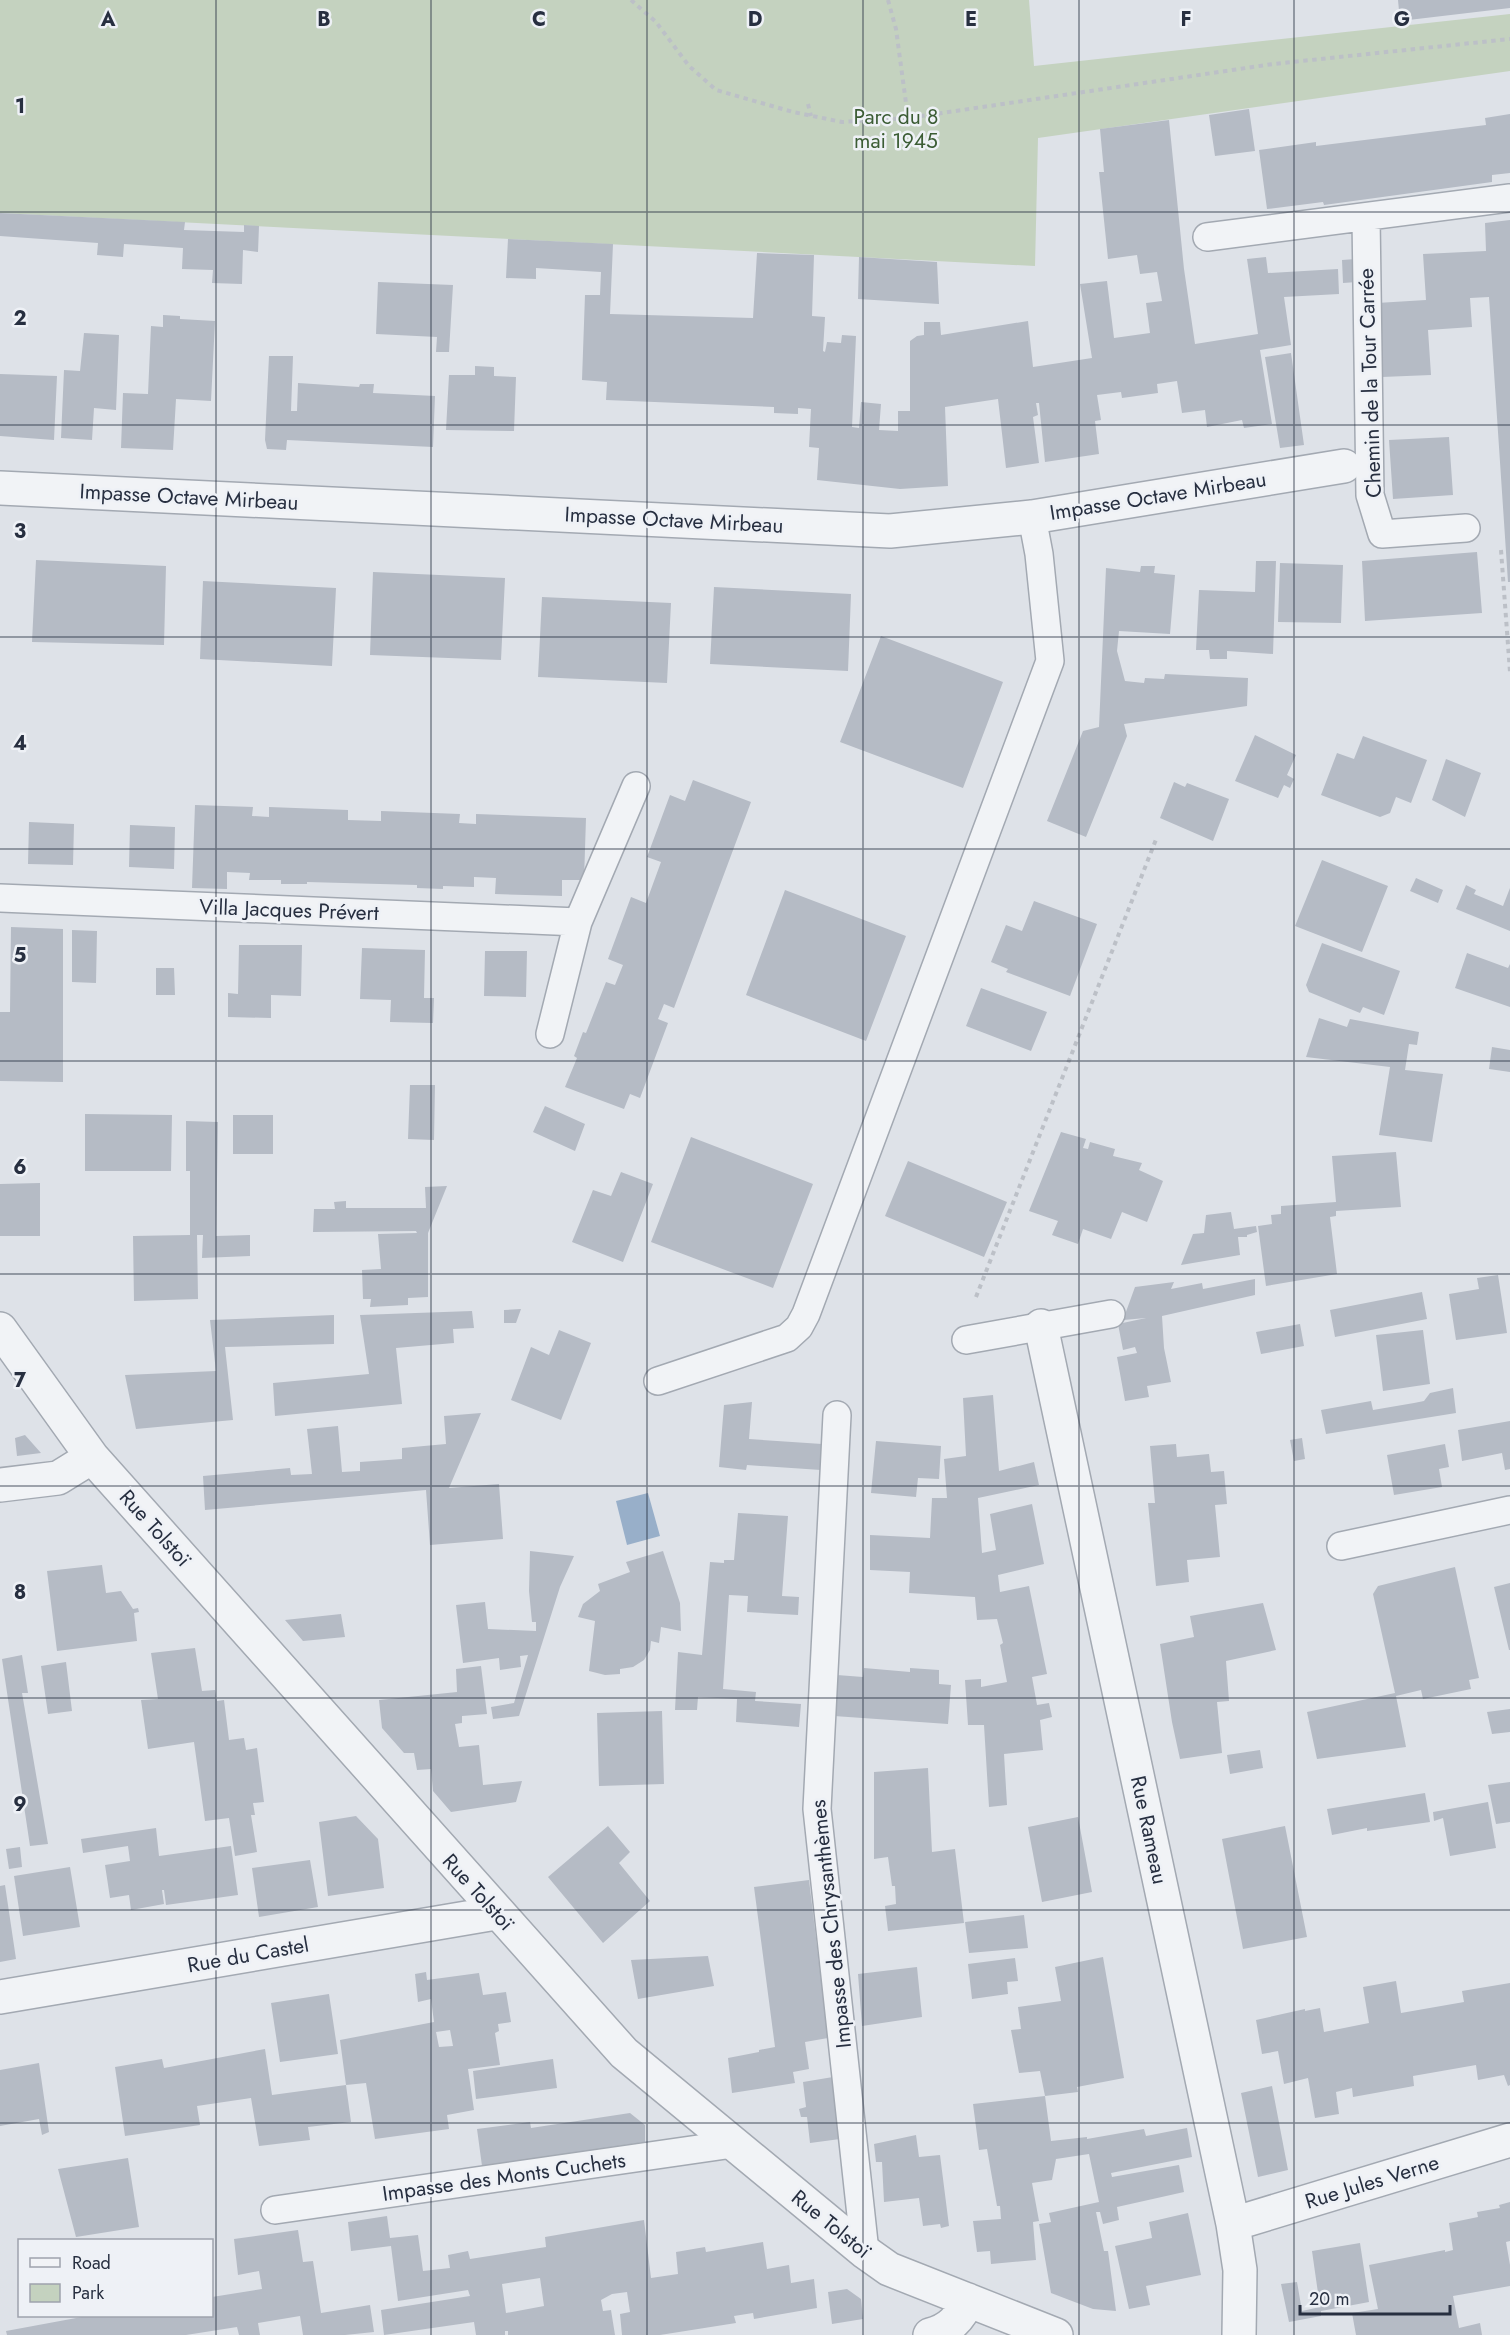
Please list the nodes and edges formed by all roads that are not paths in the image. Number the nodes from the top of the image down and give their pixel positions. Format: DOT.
graph roads {
  1 [pos="1510,198"];
  2 [pos="1366,217"];
  3 [pos="1207,237"];
  4 [pos="1344,466"];
  5 [pos="0,488"];
  6 [pos="1032,517"];
  7 [pos="1466,528"];
  8 [pos="636,786"];
  9 [pos="0,898"];
  10 [pos="578,922"];
  11 [pos="550,1034"];
  12 [pos="1111,1314"];
  13 [pos="1041,1326"];
  14 [pos="0,1329"];
  15 [pos="966,1340"];
  16 [pos="658,1381"];
  17 [pos="837,1415"];
  18 [pos="92,1457"];
  19 [pos="0,1485"];
  20 [pos="1510,1510"];
  21 [pos="1341,1546"];
  22 [pos="496,1912"];
  23 [pos="0,1997"];
  24 [pos="1510,2140"];
  25 [pos="733,2144"];
  26 [pos="275,2210"];
  27 [pos="1233,2224"];
  28 [pos="865,2252"];
  29 [pos="968,2300"];
  30 [pos="930,2335"];
  31 [pos="1056,2335"];
  32 [pos="1239,2335"];
  1 -- 2 [label="lane"];
  2 -- 3 [label="lane"];
  2 -- 7 [label="lane, Chemin de la Tour Carrée"];
  4 -- 6 [label="street, Impasse Octave Mirbeau"];
  5 -- 6 [label="street, Impasse Octave Mirbeau"];
  6 -- 16 [label="lane"];
  8 -- 10 [label="lane"];
  9 -- 10 [label="lane, Villa Jacques Prévert"];
  10 -- 11 [label="lane"];
  12 -- 13 [label="lane"];
  13 -- 15 [label="lane"];
  13 -- 27 [label="street, Rue Rameau"];
  14 -- 18 [label="street, Rue Tolstoï"];
  17 -- 28 [label="lane, Impasse des Chrysanthèmes"];
  18 -- 19 [label="street"];
  18 -- 22 [label="street, Rue Tolstoï"];
  20 -- 21 [label="lane"];
  22 -- 23 [label="street, Rue du Castel"];
  22 -- 25 [label="street, Rue Tolstoï"];
  24 -- 27 [label="street, Rue Jules Verne"];
  25 -- 26 [label="lane, Impasse des Monts Cuchets"];
  25 -- 28 [label="street, Rue Tolstoï"];
  27 -- 32 [label="street, Rue Rameau"];
  28 -- 29 [label="street, Rue Tolstoï"];
  29 -- 30 [label="street"];
  29 -- 31 [label="street, Rue Tolstoï"];
}
